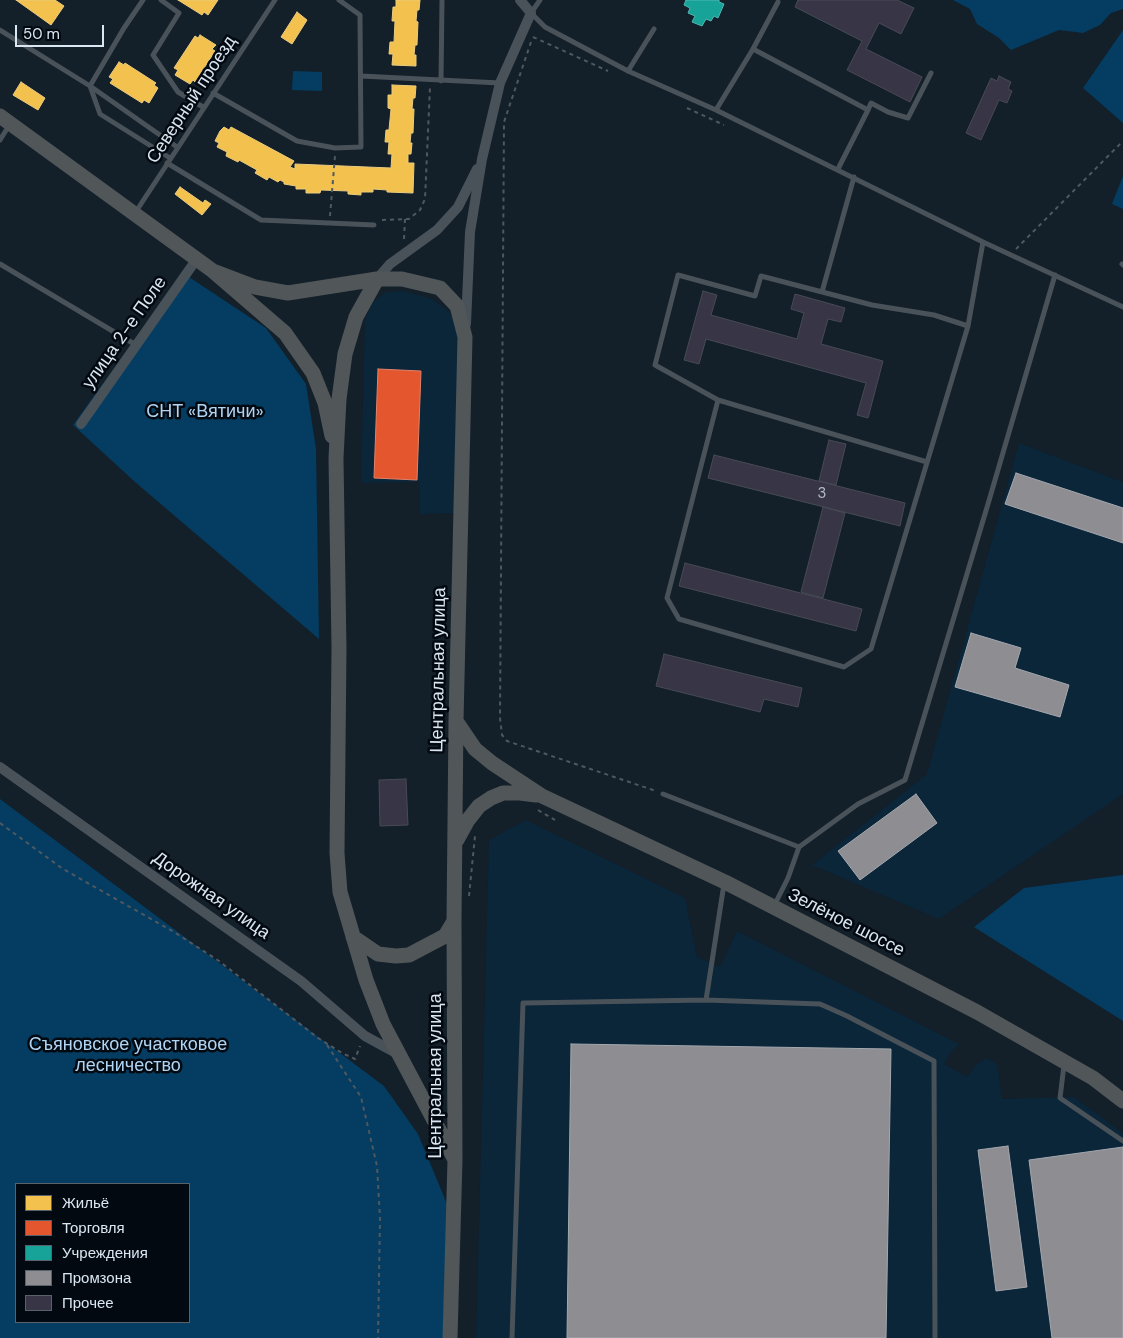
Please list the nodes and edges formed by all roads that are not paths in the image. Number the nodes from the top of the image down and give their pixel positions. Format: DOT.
graph roads {
  1 [pos="143,0"];
  2 [pos="161,0"];
  3 [pos="275,0"];
  4 [pos="339,0"];
  5 [pos="442,0"];
  6 [pos="520,0"];
  7 [pos="540,0"];
  8 [pos="778,2"];
  9 [pos="531,13"];
  10 [pos="654,29"];
  11 [pos="0,30"];
  12 [pos="753,49"];
  13 [pos="628,70"];
  14 [pos="932,73"];
  15 [pos="361,76"];
  16 [pos="441,81"];
  17 [pos="500,83"];
  18 [pos="90,86"];
  19 [pos="213,93"];
  20 [pos="204,108"];
  21 [pos="716,110"];
  22 [pos="868,110"];
  23 [pos="5,120"];
  24 [pos="0,140"];
  25 [pos="177,147"];
  26 [pos="482,159"];
  27 [pos="168,161"];
  28 [pos="838,169"];
  29 [pos="854,177"];
  30 [pos="133,215"];
  31 [pos="374,226"];
  32 [pos="983,242"];
  33 [pos="196,260"];
  34 [pos="0,264"];
  35 [pos="212,271"];
  36 [pos="1054,275"];
  37 [pos="376,279"];
  38 [pos="822,292"];
  39 [pos="1123,308"];
  40 [pos="968,326"];
  41 [pos="465,338"];
  42 [pos="136,346"];
  43 [pos="718,400"];
  44 [pos="81,424"];
  45 [pos="336,458"];
  46 [pos="927,462"];
  47 [pos="456,721"];
  48 [pos="0,766"];
  49 [pos="663,794"];
  50 [pos="538,802"];
  51 [pos="455,844"];
  52 [pos="799,847"];
  53 [pos="725,882"];
  54 [pos="774,907"];
  55 [pos="454,921"];
  56 [pos="353,937"];
  57 [pos="706,1000"];
  58 [pos="401,1055"];
  59 [pos="1064,1062"];
  60 [pos="1123,1101"];
  61 [pos="1123,1141"];
  62 [pos="455,1160"];
  63 [pos="450,1338"];
  64 [pos="512,1338"];
  65 [pos="936,1338"];
  1 -- 18 [label="lane"];
  2 -- 20 [label="lane"];
  3 -- 19 [label="lane, Северный проезд"];
  4 -- 15 [label="lane"];
  5 -- 16 [label="lane"];
  6 -- 9 [label="street"];
  7 -- 9 [label="lane"];
  8 -- 12 [label="lane"];
  9 -- 13 [label="lane"];
  9 -- 17 [label="street, Центральная улица"];
  10 -- 13 [label="lane"];
  11 -- 18 [label="lane"];
  12 -- 21 [label="lane"];
  12 -- 22 [label="lane"];
  13 -- 21 [label="lane"];
  14 -- 22 [label="lane"];
  15 -- 16 [label="lane"];
  15 -- 19 [label="lane"];
  16 -- 17 [label="lane"];
  17 -- 26 [label="street, Центральная улица"];
  18 -- 25 [label="lane"];
  18 -- 27 [label="lane"];
  19 -- 20 [label="lane, Северный проезд"];
  20 -- 25 [label="lane, Северный проезд"];
  21 -- 28 [label="lane"];
  22 -- 28 [label="lane"];
  23 -- 24 [label="lane"];
  23 -- 30 [label="main road"];
  25 -- 27 [label="lane, Северный проезд"];
  26 -- 37 [label="street"];
  26 -- 41 [label="street, Центральная улица"];
  27 -- 30 [label="lane, Северный проезд"];
  27 -- 31 [label="lane"];
  28 -- 29 [label="lane"];
  29 -- 32 [label="lane"];
  29 -- 38 [label="lane"];
  30 -- 33 [label="main road"];
  32 -- 36 [label="lane"];
  32 -- 40 [label="lane"];
  33 -- 35 [label="main road"];
  33 -- 42 [label="street, улица 2-е Поле"];
  34 -- 42 [label="lane"];
  35 -- 37 [label="main road"];
  35 -- 45 [label="main road"];
  36 -- 39 [label="lane"];
  36 -- 52 [label="lane"];
  37 -- 41 [label="main road"];
  37 -- 45 [label="main road"];
  38 -- 40 [label="lane"];
  38 -- 43 [label="lane"];
  40 -- 46 [label="lane"];
  41 -- 47 [label="main road, Центральная улица"];
  42 -- 44 [label="street, улица 2-е Поле"];
  43 -- 46 [label="lane"];
  43 -- 46 [label="lane"];
  45 -- 56 [label="main road"];
  47 -- 50 [label="main road"];
  47 -- 51 [label="main road, Центральная улица"];
  48 -- 58 [label="street, Дорожная улица"];
  49 -- 52 [label="lane"];
  50 -- 51 [label="main road"];
  50 -- 53 [label="main road, Зелёное шоссе"];
  51 -- 55 [label="main road, Центральная улица"];
  52 -- 54 [label="lane"];
  53 -- 54 [label="main road, Зелёное шоссе"];
  53 -- 57 [label="lane"];
  54 -- 59 [label="main road, Зелёное шоссе"];
  55 -- 56 [label="main road"];
  55 -- 62 [label="main road, Центральная улица"];
  56 -- 58 [label="main road"];
  57 -- 64 [label="lane"];
  57 -- 65 [label="lane"];
  58 -- 62 [label="main road"];
  59 -- 60 [label="main road, Зелёное шоссе"];
  59 -- 61 [label="lane"];
  62 -- 63 [label="main road, Центральная улица"];
}
